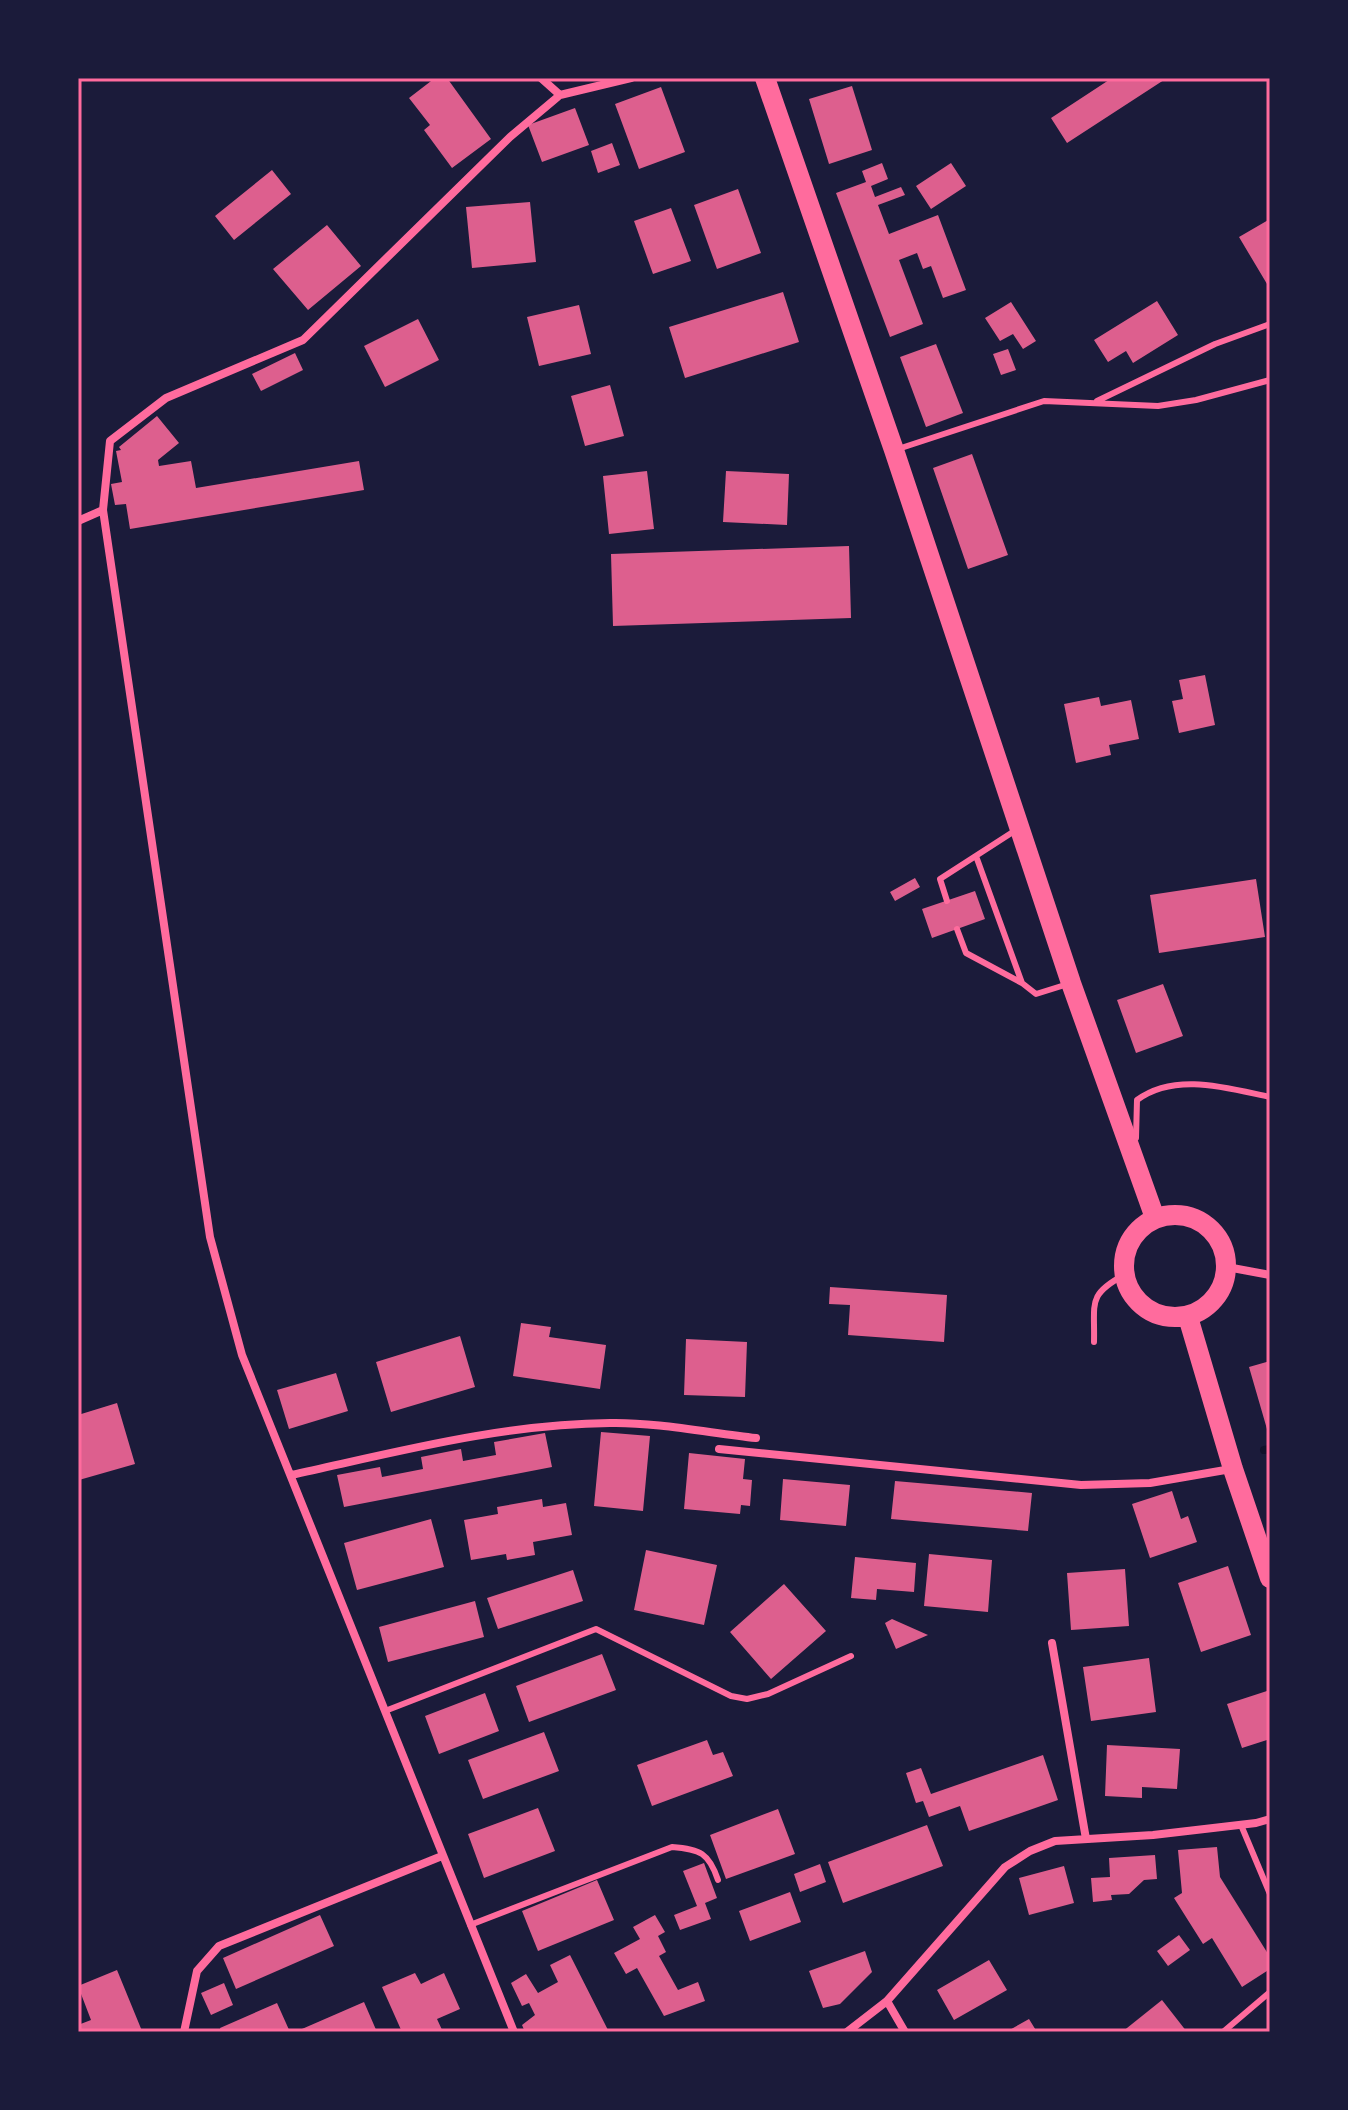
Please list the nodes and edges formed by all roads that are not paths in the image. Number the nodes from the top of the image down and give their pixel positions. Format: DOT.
graph roads {
  1 [pos="541,78"];
  2 [pos="631,78"];
  3 [pos="765,78"];
  4 [pos="560,95"];
  5 [pos="1270,324"];
  6 [pos="1270,380"];
  7 [pos="1093,403"];
  8 [pos="894,450"];
  9 [pos="103,510"];
  10 [pos="78,521"];
  11 [pos="1019,828"];
  12 [pos="976,856"];
  13 [pos="947,901"];
  14 [pos="957,929"];
  15 [pos="1022,983"];
  16 [pos="1071,983"];
  17 [pos="1270,1097"];
  18 [pos="1144,1189"];
  19 [pos="1155,1218"];
  20 [pos="1227,1267"];
  21 [pos="1124,1275"];
  22 [pos="1270,1275"];
  23 [pos="1188,1317"];
  24 [pos="1094,1342"];
  25 [pos="756,1438"];
  26 [pos="719,1449"];
  27 [pos="1233,1469"];
  28 [pos="291,1475"];
  29 [pos="1270,1578"];
  30 [pos="1052,1643"];
  31 [pos="851,1656"];
  32 [pos="385,1711"];
  33 [pos="1270,1819"];
  34 [pos="1241,1825"];
  35 [pos="1086,1839"];
  36 [pos="442,1856"];
  37 [pos="718,1880"];
  38 [pos="1270,1894"];
  39 [pos="470,1925"];
  40 [pos="1270,1992"];
  41 [pos="887,2001"];
  42 [pos="184,2032"];
  43 [pos="514,2032"];
  44 [pos="847,2032"];
  45 [pos="905,2032"];
  46 [pos="1223,2032"];
  1 -- 4 [label="street"];
  2 -- 4 [label="street"];
  3 -- 8 [label="main road"];
  4 -- 9 [label="street"];
  5 -- 7 [label="lane"];
  6 -- 7 [label="lane"];
  7 -- 8 [label="lane"];
  8 -- 11 [label="main road"];
  9 -- 10 [label="street"];
  9 -- 28 [label="street"];
  11 -- 12 [label="lane"];
  11 -- 16 [label="main road"];
  12 -- 13 [label="lane"];
  12 -- 15 [label="lane"];
  14 -- 15 [label="lane"];
  15 -- 16 [label="lane"];
  16 -- 18 [label="main road"];
  17 -- 18 [label="lane"];
  18 -- 19 [label="main road"];
  19 -- 20 [label="main road"];
  19 -- 21 [label="main road"];
  20 -- 22 [label="street"];
  20 -- 23 [label="main road"];
  21 -- 23 [label="main road"];
  21 -- 24 [label="lane"];
  23 -- 27 [label="main road"];
  25 -- 28 [label="street"];
  26 -- 27 [label="street"];
  27 -- 29 [label="main road"];
  28 -- 32 [label="street"];
  30 -- 35 [label="street"];
  31 -- 32 [label="lane"];
  32 -- 36 [label="street"];
  33 -- 34 [label="street"];
  34 -- 35 [label="street"];
  34 -- 38 [label="lane"];
  35 -- 41 [label="street"];
  36 -- 39 [label="street"];
  36 -- 42 [label="street"];
  37 -- 39 [label="lane"];
  39 -- 43 [label="street"];
  40 -- 46 [label="lane"];
  41 -- 44 [label="street"];
  41 -- 45 [label="street"];
}
